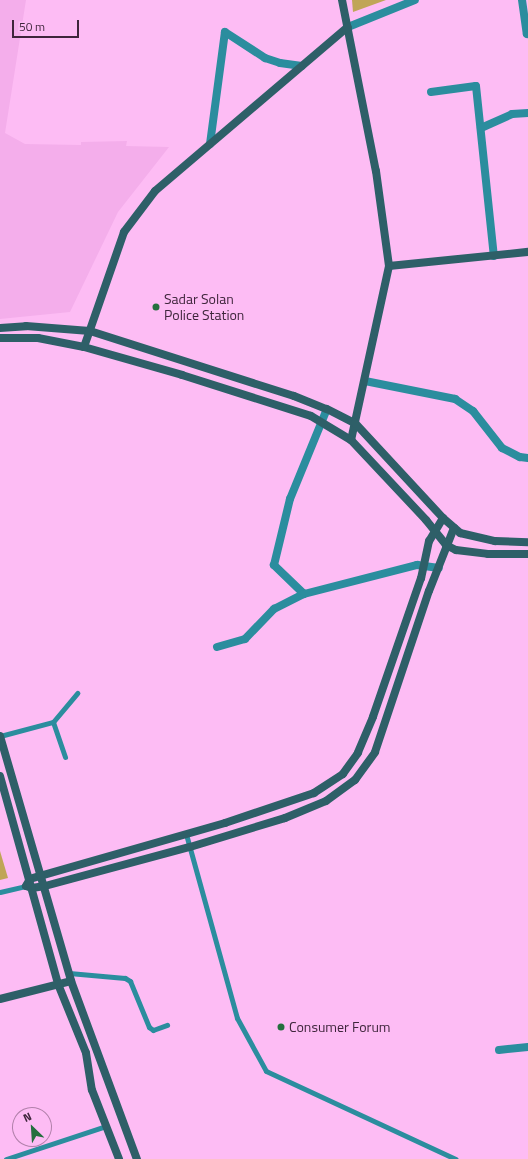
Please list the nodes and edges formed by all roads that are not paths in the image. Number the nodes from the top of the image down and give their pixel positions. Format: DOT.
graph roads {
  1 [pos="342,0"];
  2 [pos="415,0"];
  3 [pos="522,0"];
  4 [pos="348,27"];
  5 [pos="528,33"];
  6 [pos="302,66"];
  7 [pos="431,92"];
  8 [pos="528,113"];
  9 [pos="481,128"];
  10 [pos="210,144"];
  11 [pos="528,252"];
  12 [pos="494,256"];
  13 [pos="389,266"];
  14 [pos="0,328"];
  15 [pos="90,332"];
  16 [pos="0,338"];
  17 [pos="84,347"];
  18 [pos="365,381"];
  19 [pos="327,409"];
  20 [pos="322,421"];
  21 [pos="355,423"];
  22 [pos="351,440"];
  23 [pos="528,458"];
  24 [pos="443,518"];
  25 [pos="454,528"];
  26 [pos="434,531"];
  27 [pos="528,542"];
  28 [pos="446,545"];
  29 [pos="528,554"];
  30 [pos="424,565"];
  31 [pos="439,568"];
  32 [pos="304,594"];
  33 [pos="217,647"];
  34 [pos="77,693"];
  35 [pos="53,722"];
  36 [pos="0,736"];
  37 [pos="65,757"];
  38 [pos="0,776"];
  39 [pos="186,834"];
  40 [pos="190,847"];
  41 [pos="42,876"];
  42 [pos="29,884"];
  43 [pos="45,886"];
  44 [pos="0,892"];
  45 [pos="70,977"];
  46 [pos="58,984"];
  47 [pos="0,999"];
  48 [pos="167,1025"];
  49 [pos="528,1047"];
  50 [pos="499,1050"];
  51 [pos="106,1126"];
  52 [pos="6,1159"];
  53 [pos="119,1159"];
  54 [pos="137,1159"];
  55 [pos="456,1159"];
  1 -- 4 [label="street"];
  2 -- 4 [label="street"];
  3 -- 5 [label="street"];
  4 -- 6 [label="street"];
  4 -- 13 [label="street"];
  6 -- 10 [label="street"];
  6 -- 10 [label="street"];
  7 -- 9 [label="street"];
  8 -- 9 [label="street"];
  9 -- 12 [label="street"];
  10 -- 15 [label="street"];
  11 -- 12 [label="street"];
  12 -- 13 [label="street"];
  13 -- 18 [label="street"];
  14 -- 15 [label="street"];
  15 -- 17 [label="street"];
  15 -- 19 [label="street"];
  16 -- 17 [label="street"];
  17 -- 20 [label="street"];
  18 -- 21 [label="street"];
  18 -- 23 [label="street"];
  19 -- 20 [label="street"];
  19 -- 21 [label="street"];
  20 -- 22 [label="street"];
  20 -- 32 [label="street"];
  21 -- 22 [label="street"];
  21 -- 24 [label="street"];
  22 -- 26 [label="street"];
  24 -- 25 [label="street"];
  24 -- 26 [label="street"];
  25 -- 27 [label="street"];
  25 -- 28 [label="street"];
  26 -- 28 [label="street"];
  26 -- 30 [label="street"];
  28 -- 29 [label="street"];
  28 -- 31 [label="street"];
  30 -- 31 [label="street"];
  30 -- 32 [label="street"];
  30 -- 39 [label="street"];
  31 -- 40 [label="street"];
  32 -- 33 [label="street"];
  34 -- 35 [label="lane"];
  35 -- 36 [label="lane"];
  35 -- 37 [label="lane"];
  36 -- 41 [label="street"];
  38 -- 42 [label="street"];
  39 -- 40 [label="lane"];
  39 -- 41 [label="street"];
  40 -- 43 [label="street"];
  40 -- 55 [label="lane"];
  41 -- 42 [label="street"];
  41 -- 43 [label="street"];
  42 -- 43 [label="street"];
  42 -- 44 [label="lane"];
  42 -- 46 [label="street"];
  43 -- 45 [label="street"];
  45 -- 46 [label="street"];
  45 -- 48 [label="lane"];
  45 -- 54 [label="street"];
  46 -- 47 [label="street"];
  46 -- 51 [label="street"];
  49 -- 50 [label="street"];
  51 -- 52 [label="lane"];
  51 -- 53 [label="street"];
}
